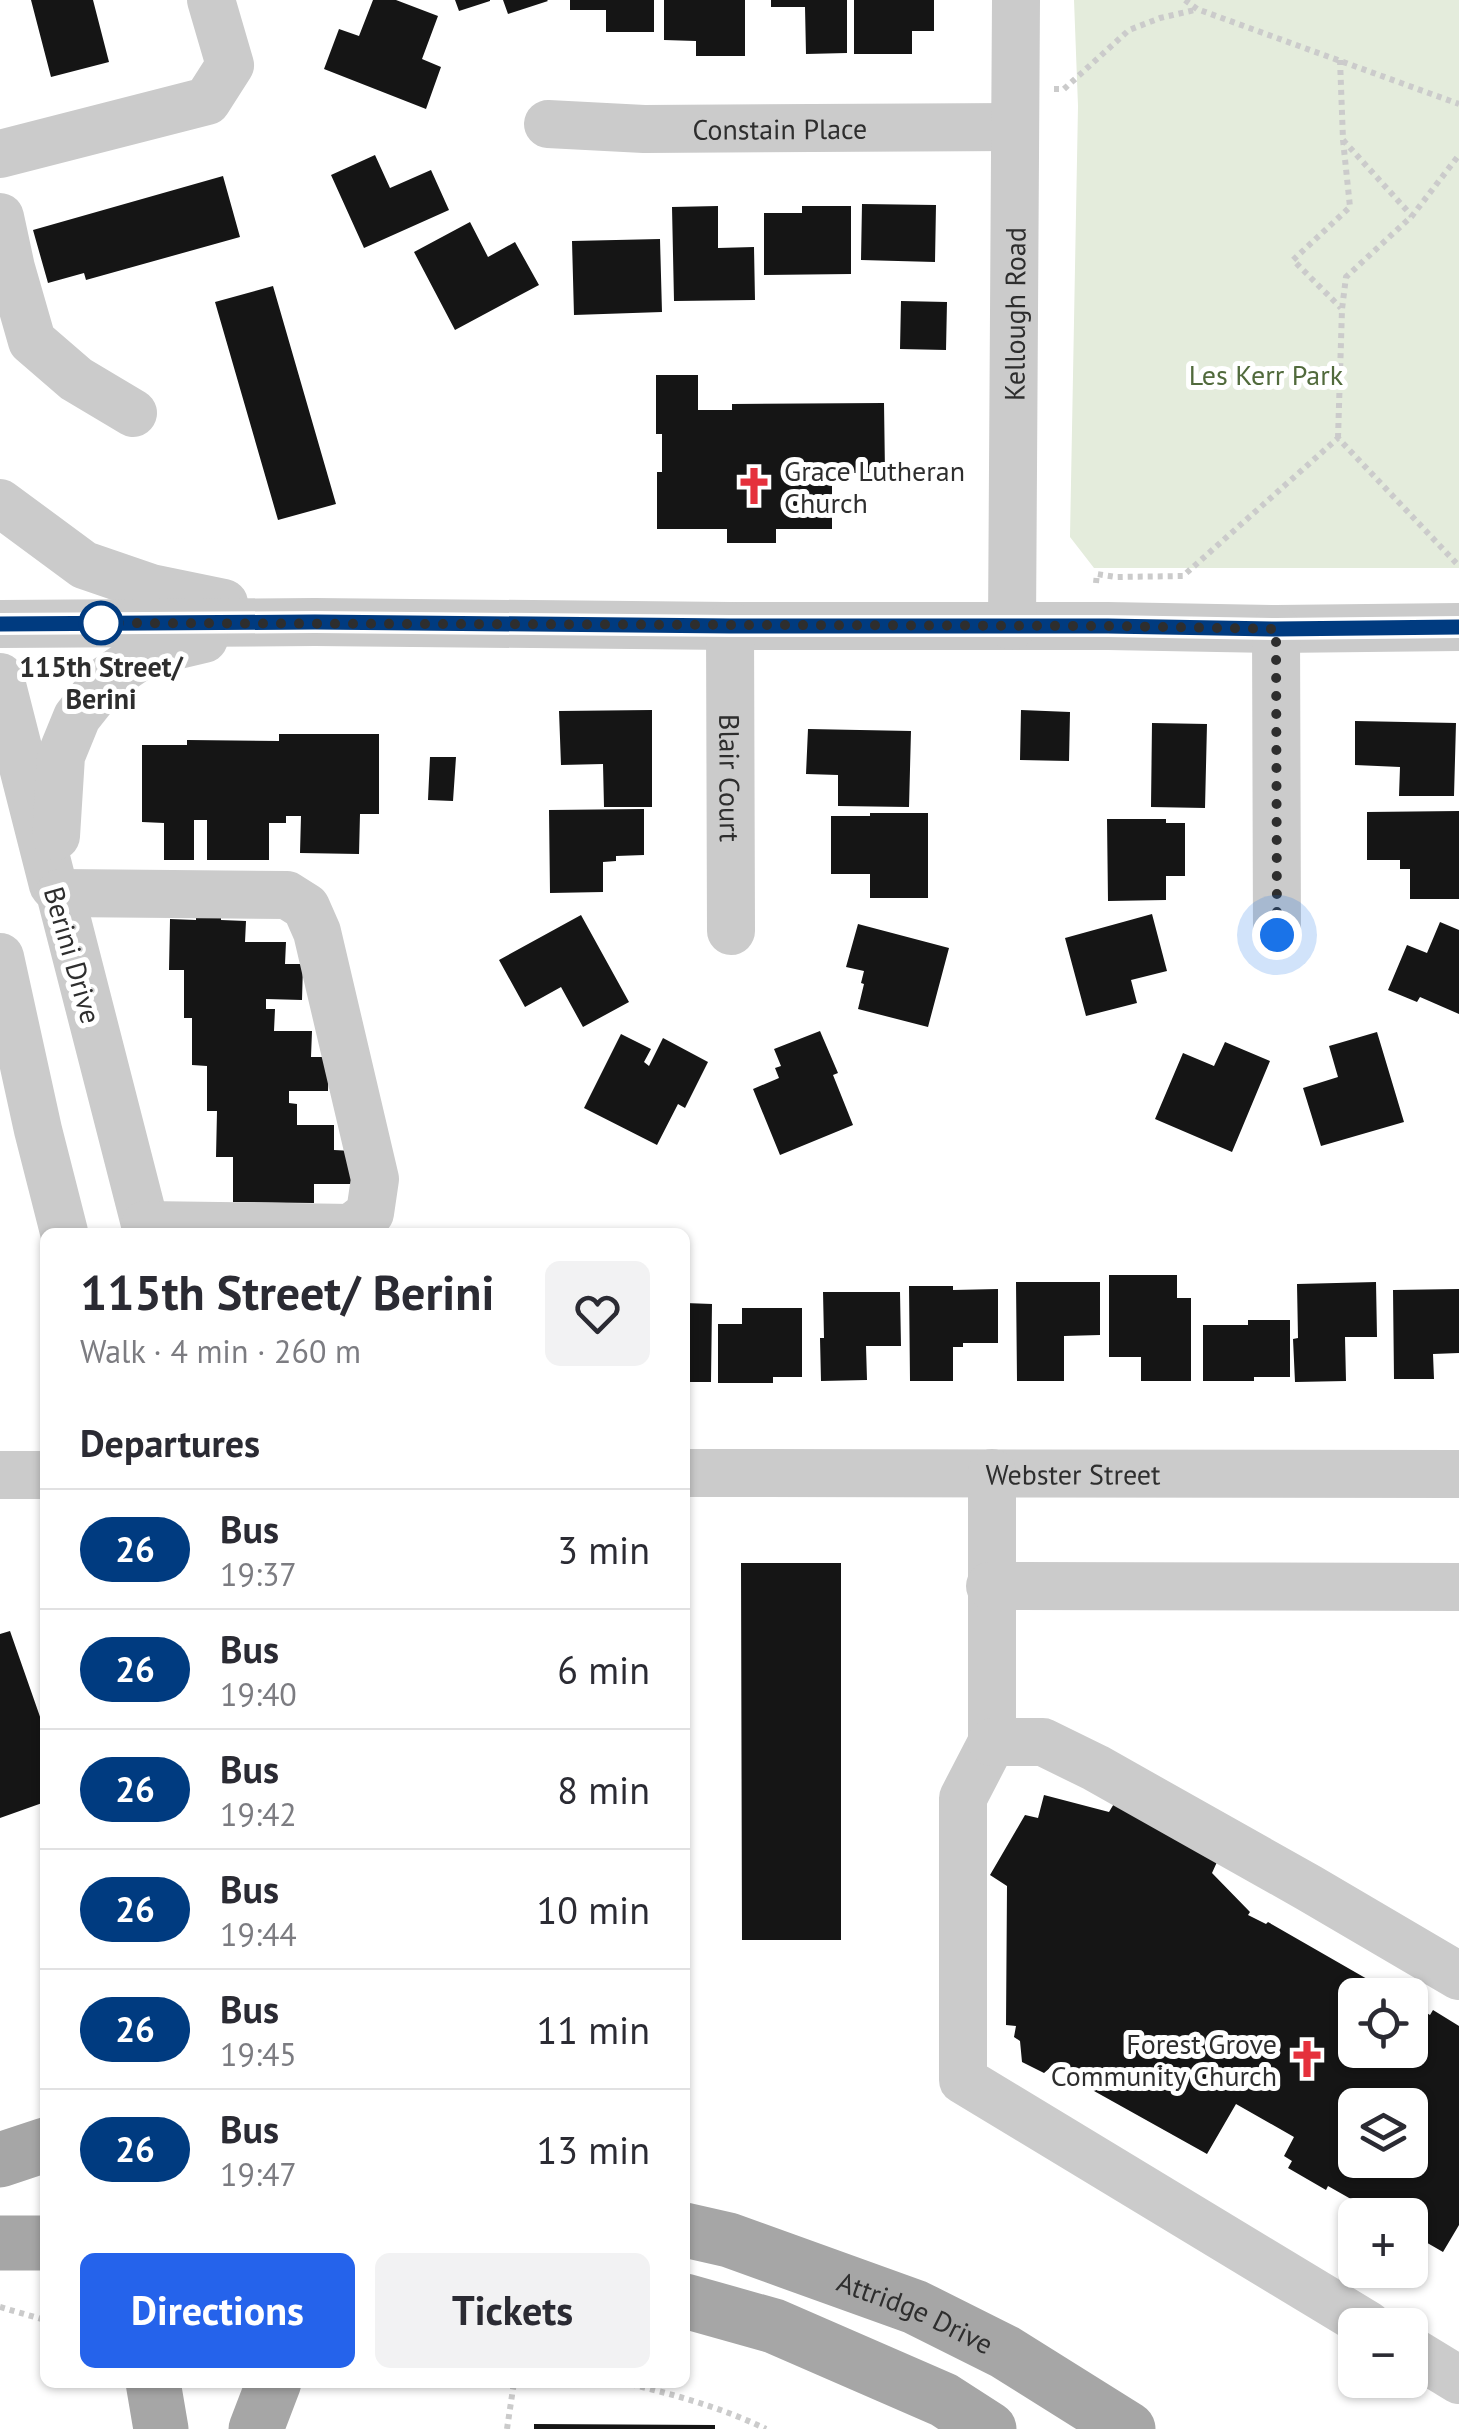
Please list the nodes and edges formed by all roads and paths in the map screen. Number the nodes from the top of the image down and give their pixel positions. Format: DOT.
graph roads {
  1 [pos="211,0"];
  2 [pos="1016,0"];
  3 [pos="1185,0"];
  4 [pos="1196,9"];
  5 [pos="1340,60"];
  6 [pos="1459,104"];
  7 [pos="1014,108"];
  8 [pos="548,124"];
  9 [pos="1343,140"];
  10 [pos="0,154"];
  11 [pos="1459,155"];
  12 [pos="0,216"];
  13 [pos="1412,216"];
  14 [pos="1342,309"];
  15 [pos="133,413"];
  16 [pos="1338,438"];
  17 [pos="0,504"];
  18 [pos="1459,566"];
  19 [pos="315,622"];
  20 [pos="0,624"];
  21 [pos="730,626"];
  22 [pos="1012,626"];
  23 [pos="1092,626"];
  24 [pos="1459,627"];
  25 [pos="1276,629"];
  26 [pos="0,677"];
  27 [pos="56,889"];
  28 [pos="731,930"];
  29 [pos="1277,935"];
  30 [pos="0,957"];
  31 [pos="63,1228"];
  32 [pos="146,1228"];
  33 [pos="351,1228"];
  34 [pos="992,1473"];
  35 [pos="690,1474"];
  36 [pos="1459,1474"];
  37 [pos="0,1475"];
  38 [pos="40,1475"];
  39 [pos="990,1586"];
  40 [pos="1459,1587"];
  41 [pos="992,1742"];
  42 [pos="1459,1976"];
  43 [pos="40,2146"];
  44 [pos="0,2160"];
  45 [pos="0,2172"];
  46 [pos="40,2173"];
  47 [pos="690,2231"];
  48 [pos="690,2302"];
  49 [pos="0,2307"];
  50 [pos="1340,2308"];
  51 [pos="40,2319"];
  52 [pos="1428,2361"];
  53 [pos="1459,2380"];
  54 [pos="154,2388"];
  55 [pos="173,2388"];
  56 [pos="242,2388"];
  57 [pos="272,2388"];
  58 [pos="513,2388"];
  59 [pos="644,2388"];
  60 [pos="161,2429"];
  61 [pos="173,2429"];
  62 [pos="240,2429"];
  63 [pos="256,2429"];
  64 [pos="507,2429"];
  65 [pos="766,2429"];
  66 [pos="989,2429"];
  67 [pos="1128,2429"];
  1 -- 10 [label="street"];
  2 -- 7 [label="street, Kellough Road"];
  3 -- 4 [label="path"];
  4 -- 5 [label="path"];
  4 -- 7 [label="path"];
  5 -- 6 [label="path"];
  5 -- 9 [label="path"];
  7 -- 8 [label="street, Constain Place"];
  7 -- 22 [label="street, Kellough Road"];
  9 -- 13 [label="path"];
  9 -- 14 [label="path"];
  11 -- 13 [label="path"];
  12 -- 15 [label="street"];
  13 -- 14 [label="path"];
  14 -- 16 [label="path"];
  16 -- 18 [label="path"];
  16 -- 23 [label="path"];
  17 -- 19 [label="street"];
  19 -- 20 [label="street"];
  19 -- 21 [label="street"];
  19 -- 27 [label="street"];
  21 -- 22 [label="street"];
  21 -- 28 [label="street, Blair Court"];
  22 -- 23 [label="street"];
  23 -- 25 [label="street"];
  24 -- 25 [label="street"];
  25 -- 29 [label="street"];
  26 -- 27 [label="street, Berini Drive"];
  27 -- 32 [label="street, Berini Drive"];
  27 -- 33 [label="street"];
  30 -- 31 [label="street"];
  34 -- 35 [label="street, Webster Street"];
  34 -- 36 [label="street, Webster Street"];
  34 -- 39 [label="street"];
  37 -- 38 [label="street"];
  39 -- 40 [label="street"];
  39 -- 41 [label="street"];
  41 -- 42 [label="street"];
  41 -- 50 [label="street"];
  43 -- 44 [label="main road"];
  45 -- 46 [label="main road"];
  47 -- 67 [label="main road, Attridge Drive"];
  48 -- 66 [label="main road"];
  49 -- 51 [label="path"];
  52 -- 53 [label="street"];
  54 -- 60 [label="main road"];
  55 -- 61 [label="street"];
  56 -- 62 [label="street"];
  57 -- 63 [label="main road"];
  58 -- 64 [label="path"];
  59 -- 65 [label="path"];
}
